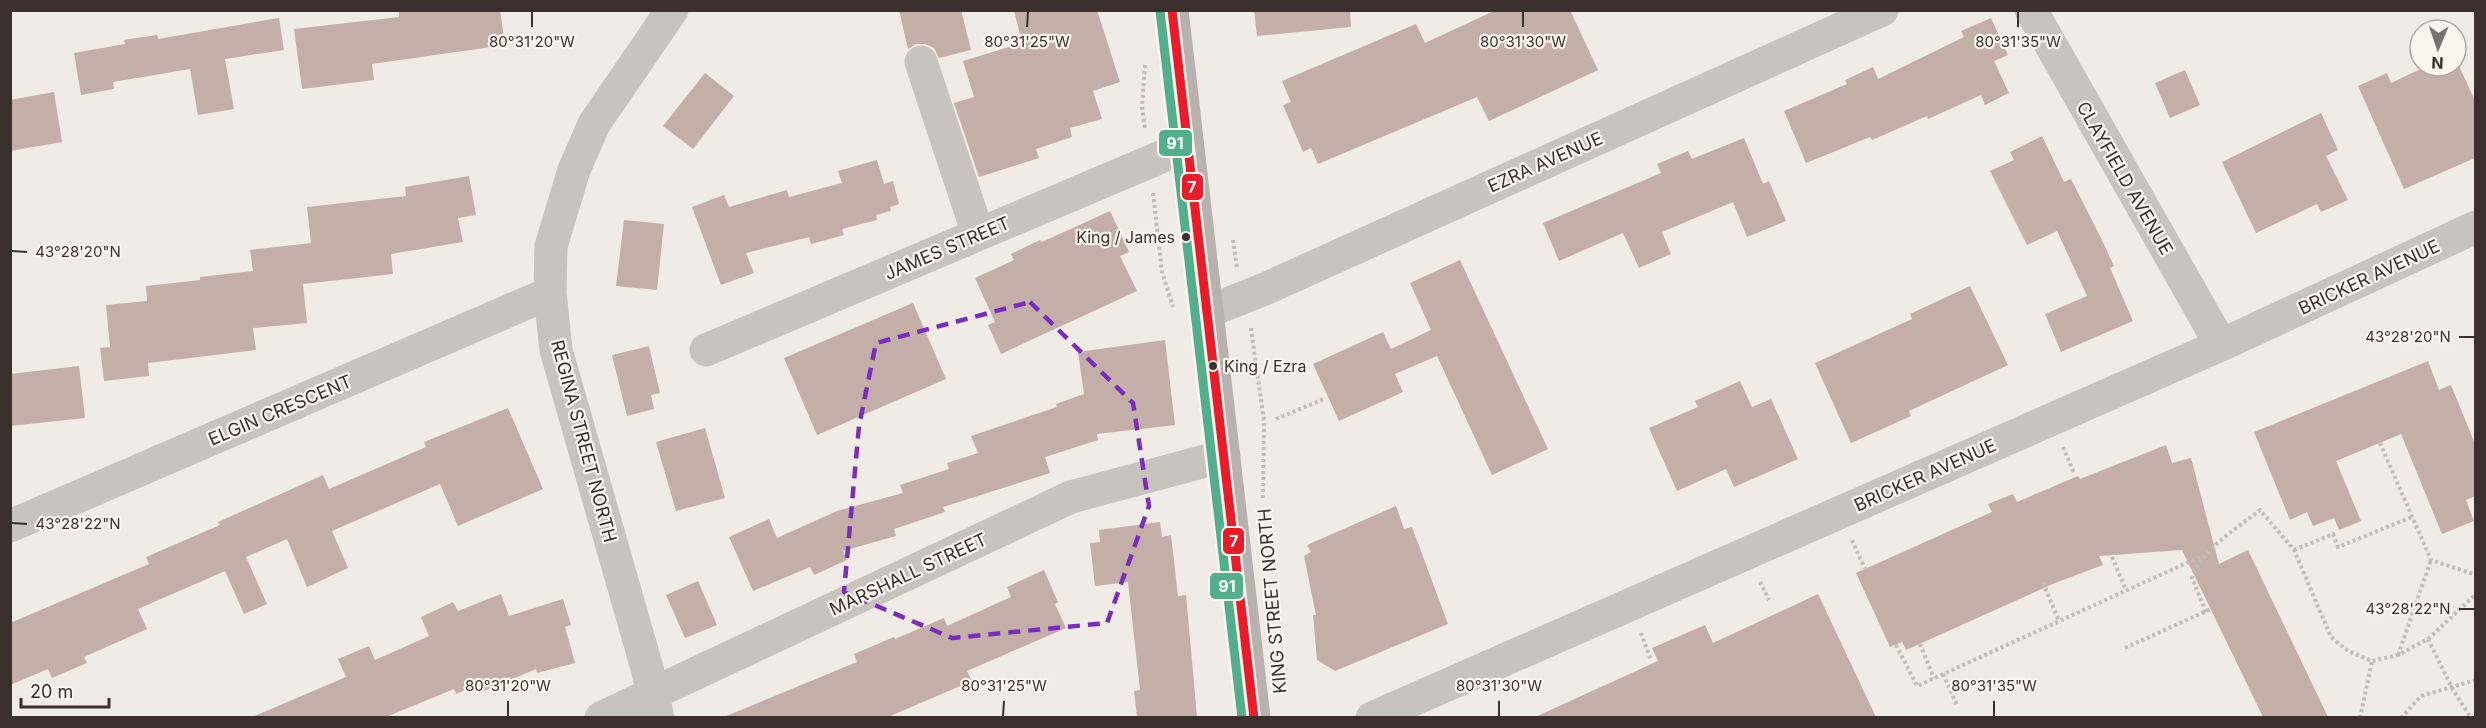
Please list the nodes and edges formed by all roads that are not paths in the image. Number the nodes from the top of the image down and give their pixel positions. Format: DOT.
graph roads {
  1 [pos="672,10"];
  2 [pos="1172,10"];
  3 [pos="1882,10"];
  4 [pos="2031,10"];
  5 [pos="921,62"];
  6 [pos="1187,146"];
  7 [pos="2475,227"];
  8 [pos="978,234"];
  9 [pos="550,293"];
  10 [pos="1207,312"];
  11 [pos="2221,345"];
  12 [pos="706,350"];
  13 [pos="1224,456"];
  14 [pos="10,526"];
  15 [pos="655,705"];
  16 [pos="601,717"];
  17 [pos="1254,717"];
  18 [pos="1372,717"];
  1 -- 9 [label="street, REGINA STREET NORTH"];
  2 -- 6 [label="main road, KING STREET NORTH"];
  3 -- 10 [label="street, EZRA AVENUE"];
  4 -- 11 [label="street, CLAYFIELD AVENUE"];
  5 -- 8 [label="street"];
  6 -- 8 [label="street, JAMES STREET"];
  6 -- 10 [label="main road, KING STREET NORTH"];
  7 -- 11 [label="street, BRICKER AVENUE"];
  8 -- 12 [label="street, JAMES STREET"];
  9 -- 14 [label="street, ELGIN CRESCENT"];
  9 -- 15 [label="street, REGINA STREET NORTH"];
  10 -- 13 [label="main road, KING STREET NORTH"];
  11 -- 18 [label="street, BRICKER AVENUE"];
  13 -- 15 [label="street, MARSHALL STREET"];
  13 -- 17 [label="main road, KING STREET NORTH"];
  15 -- 16 [label="street, MARSHALL STREET"];
}
